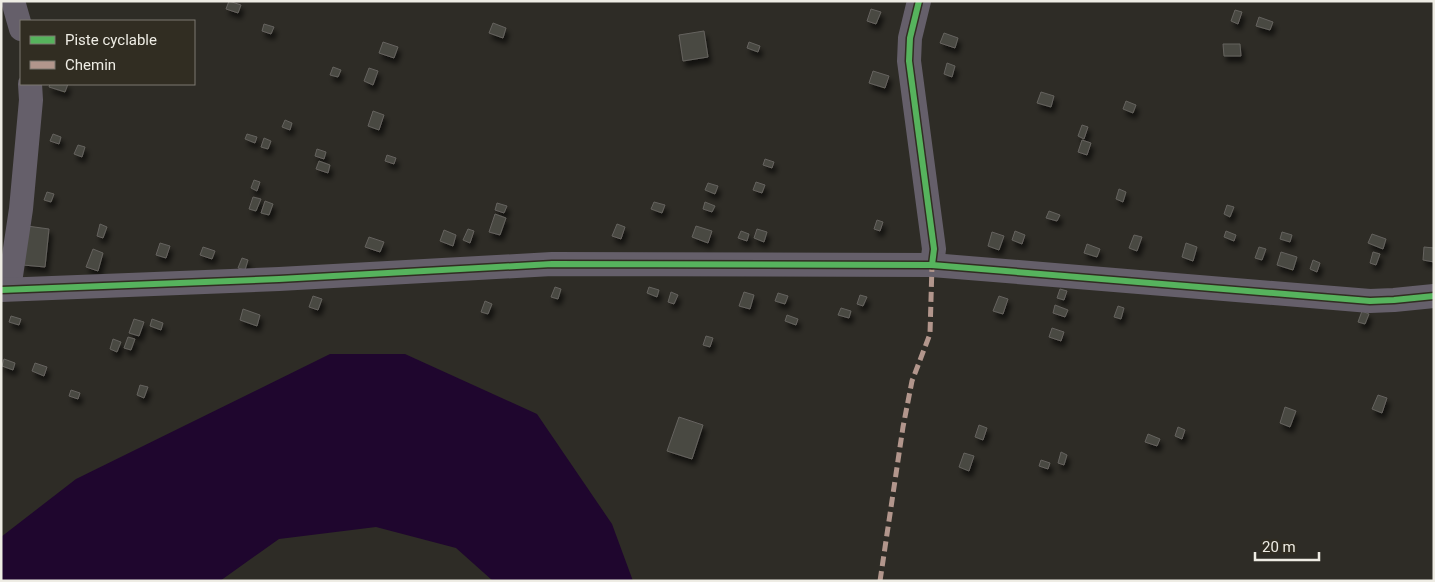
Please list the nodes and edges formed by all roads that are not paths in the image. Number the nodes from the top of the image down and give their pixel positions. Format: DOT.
graph roads {
  1 [pos="13,1"];
  2 [pos="919,1"];
  3 [pos="20,26"];
  4 [pos="30,85"];
  5 [pos="932,265"];
  6 [pos="5,290"];
  7 [pos="1434,296"];
  1 -- 3 [label="street"];
  2 -- 5 [label="street"];
  4 -- 6 [label="street"];
  5 -- 6 [label="street"];
  5 -- 7 [label="street"];
}
